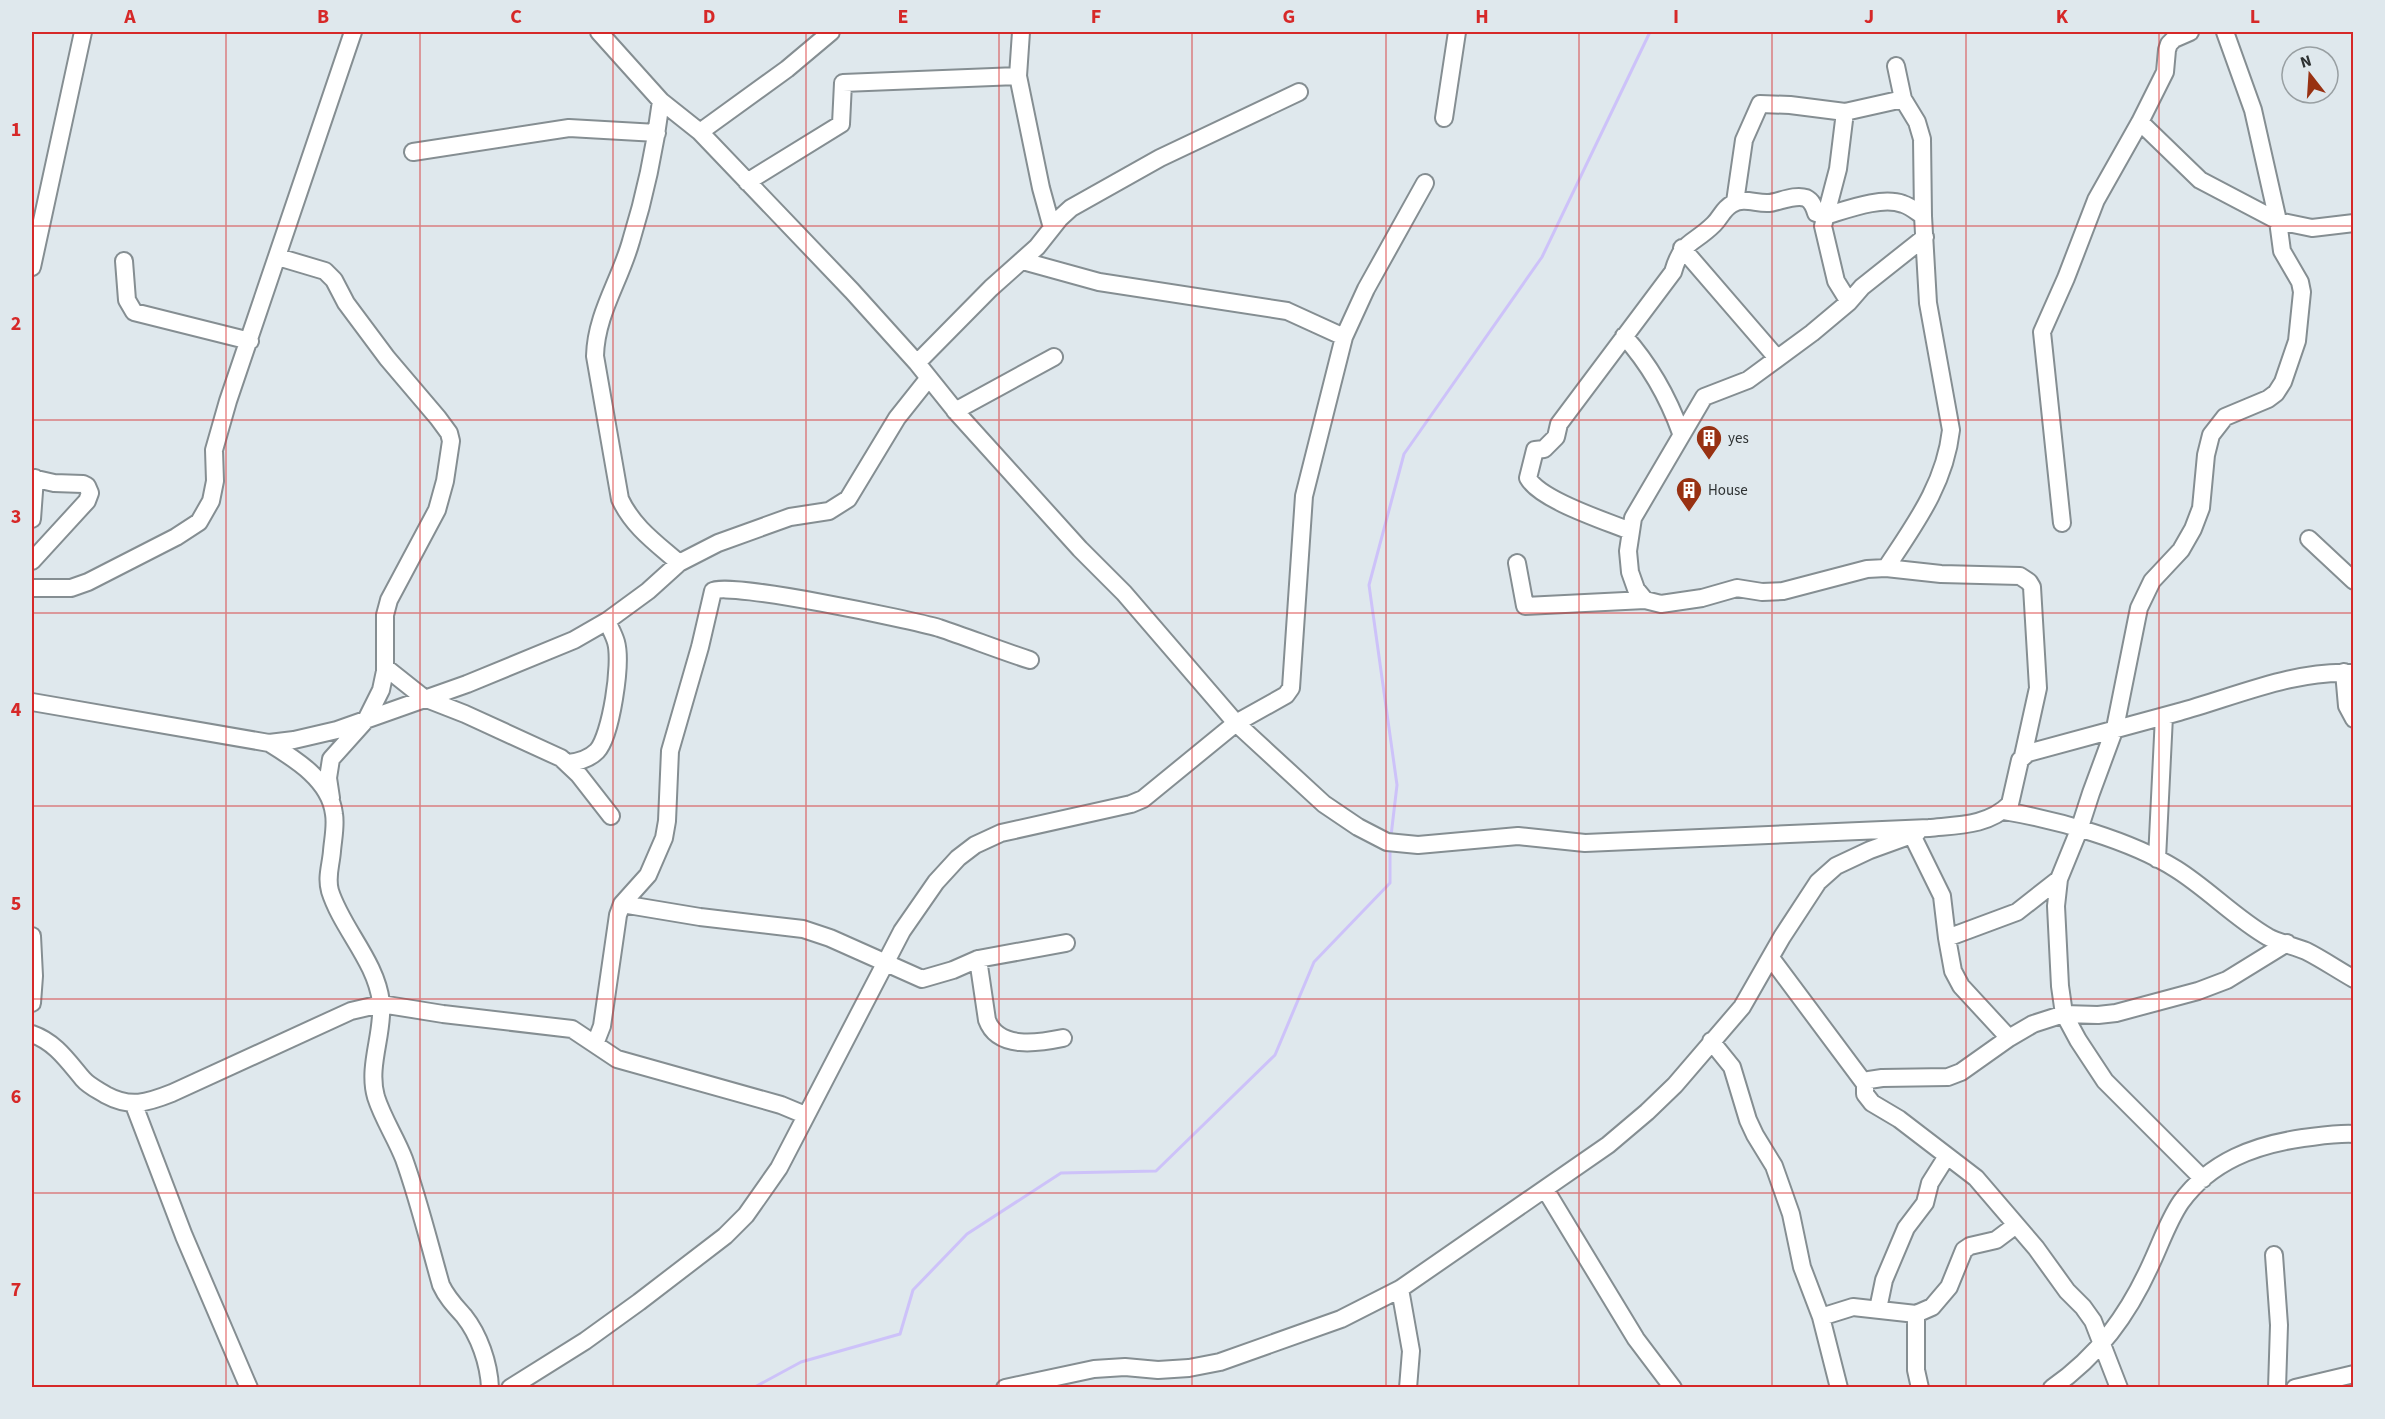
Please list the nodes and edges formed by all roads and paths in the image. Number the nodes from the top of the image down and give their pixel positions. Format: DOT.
graph roads {
  1 [pos="83,32"];
  2 [pos="353,32"];
  3 [pos="599,32"];
  4 [pos="831,32"];
  5 [pos="1021,32"];
  6 [pos="1457,32"];
  7 [pos="2190,32"];
  8 [pos="2225,32"];
  9 [pos="1896,66"];
  10 [pos="1018,76"];
  11 [pos="1299,92"];
  12 [pos="1903,99"];
  13 [pos="661,101"];
  14 [pos="1845,112"];
  15 [pos="1444,118"];
  16 [pos="2140,122"];
  17 [pos="700,132"];
  18 [pos="657,133"];
  19 [pos="413,152"];
  20 [pos="747,182"];
  21 [pos="1425,183"];
  22 [pos="1735,202"];
  23 [pos="1825,216"];
  24 [pos="1923,216"];
  25 [pos="2278,221"];
  26 [pos="2354,223"];
  27 [pos="1052,228"];
  28 [pos="1925,237"];
  29 [pos="1682,248"];
  30 [pos="278,256"];
  31 [pos="124,261"];
  32 [pos="1023,261"];
  33 [pos="32,267"];
  34 [pos="1849,302"];
  35 [pos="1624,336"];
  36 [pos="1344,337"];
  37 [pos="250,341"];
  38 [pos="1054,357"];
  39 [pos="1777,358"];
  40 [pos="917,363"];
  41 [pos="928,379"];
  42 [pos="955,411"];
  43 [pos="1681,433"];
  44 [pos="33,478"];
  45 [pos="32,519"];
  46 [pos="2062,522"];
  47 [pos="1630,531"];
  48 [pos="2309,539"];
  49 [pos="32,561"];
  50 [pos="679,563"];
  51 [pos="1516,563"];
  52 [pos="1886,568"];
  53 [pos="2354,581"];
  54 [pos="32,588"];
  55 [pos="1646,600"];
  56 [pos="607,621"];
  57 [pos="1030,660"];
  58 [pos="385,667"];
  59 [pos="2349,673"];
  60 [pos="423,698"];
  61 [pos="32,702"];
  62 [pos="2164,716"];
  63 [pos="2354,719"];
  64 [pos="366,720"];
  65 [pos="1236,723"];
  66 [pos="2115,728"];
  67 [pos="269,743"];
  68 [pos="2023,756"];
  69 [pos="568,763"];
  70 [pos="2004,811"];
  71 [pos="334,813"];
  72 [pos="611,816"];
  73 [pos="1929,828"];
  74 [pos="2079,830"];
  75 [pos="1912,836"];
  76 [pos="2157,859"];
  77 [pos="2059,879"];
  78 [pos="622,904"];
  79 [pos="32,936"];
  80 [pos="1947,938"];
  81 [pos="1065,943"];
  82 [pos="2287,943"];
  83 [pos="978,958"];
  84 [pos="1771,958"];
  85 [pos="886,963"];
  86 [pos="2354,979"];
  87 [pos="32,1003"];
  88 [pos="381,1004"];
  89 [pos="2064,1014"];
  90 [pos="32,1034"];
  91 [pos="1063,1038"];
  92 [pos="2009,1038"];
  93 [pos="1711,1041"];
  94 [pos="595,1044"];
  95 [pos="1865,1083"];
  96 [pos="134,1105"];
  97 [pos="805,1115"];
  98 [pos="2354,1134"];
  99 [pos="1947,1156"];
  100 [pos="2203,1179"];
  101 [pos="1545,1189"];
  102 [pos="2016,1225"];
  103 [pos="2274,1255"];
  104 [pos="1400,1289"];
  105 [pos="1878,1310"];
  106 [pos="1916,1314"];
  107 [pos="1821,1317"];
  108 [pos="2103,1345"];
  109 [pos="2354,1374"];
  110 [pos="249,1388"];
  111 [pos="490,1388"];
  112 [pos="510,1388"];
  113 [pos="1005,1388"];
  114 [pos="1408,1388"];
  115 [pos="1673,1388"];
  116 [pos="1839,1388"];
  117 [pos="1920,1388"];
  118 [pos="2052,1388"];
  119 [pos="2119,1388"];
  120 [pos="2277,1388"];
  121 [pos="2295,1388"];
  1 -- 33 [label="street"];
  2 -- 30 [label="street"];
  3 -- 13 [label="street"];
  4 -- 17 [label="street"];
  5 -- 10 [label="street"];
  6 -- 15 [label="street"];
  7 -- 16 [label="street"];
  8 -- 25 [label="street"];
  9 -- 12 [label="street"];
  10 -- 20 [label="street"];
  10 -- 27 [label="street"];
  11 -- 27 [label="street"];
  12 -- 14 [label="street"];
  12 -- 24 [label="street"];
  13 -- 17 [label="street"];
  13 -- 18 [label="street"];
  14 -- 22 [label="street"];
  14 -- 23 [label="street"];
  16 -- 25 [label="street"];
  16 -- 46 [label="street"];
  17 -- 20 [label="street"];
  18 -- 19 [label="street"];
  18 -- 50 [label="street"];
  20 -- 40 [label="street"];
  21 -- 36 [label="street"];
  22 -- 23 [label="street"];
  22 -- 29 [label="street"];
  23 -- 24 [label="street"];
  23 -- 34 [label="street"];
  24 -- 28 [label="street"];
  25 -- 26 [label="street"];
  25 -- 66 [label="street"];
  27 -- 32 [label="street"];
  28 -- 34 [label="street"];
  28 -- 52 [label="street"];
  29 -- 35 [label="street"];
  29 -- 39 [label="street"];
  30 -- 37 [label="street"];
  30 -- 58 [label="street"];
  31 -- 37 [label="street"];
  32 -- 36 [label="street"];
  32 -- 40 [label="street"];
  34 -- 39 [label="street"];
  35 -- 43 [label="street"];
  35 -- 47 [label="street"];
  36 -- 65 [label="street"];
  37 -- 54 [label="street"];
  38 -- 42 [label="street"];
  39 -- 43 [label="street"];
  40 -- 41 [label="street"];
  41 -- 42 [label="street"];
  41 -- 50 [label="street"];
  42 -- 65 [label="street"];
  43 -- 47 [label="street"];
  44 -- 45 [label="street"];
  44 -- 49 [label="street"];
  47 -- 55 [label="street"];
  48 -- 53 [label="street"];
  50 -- 56 [label="street"];
  51 -- 55 [label="street"];
  52 -- 55 [label="street"];
  52 -- 68 [label="street"];
  56 -- 60 [label="street"];
  56 -- 69 [label="street"];
  57 -- 78 [label="street"];
  58 -- 60 [label="street"];
  58 -- 64 [label="street"];
  59 -- 62 [label="street"];
  59 -- 63 [label="street"];
  60 -- 64 [label="street"];
  60 -- 69 [label="street"];
  61 -- 67 [label="street"];
  62 -- 66 [label="street"];
  62 -- 76 [label="street"];
  64 -- 67 [label="street"];
  64 -- 71 [label="street"];
  65 -- 73 [label="street"];
  65 -- 85 [label="street"];
  66 -- 68 [label="street"];
  66 -- 74 [label="street"];
  67 -- 71 [label="street"];
  68 -- 70 [label="street"];
  69 -- 72 [label="street"];
  70 -- 73 [label="street"];
  70 -- 74 [label="street"];
  71 -- 88 [label="street"];
  73 -- 75 [label="street"];
  74 -- 76 [label="street"];
  74 -- 77 [label="street"];
  75 -- 80 [label="street"];
  75 -- 84 [label="street"];
  76 -- 82 [label="street"];
  77 -- 80 [label="street"];
  77 -- 89 [label="street"];
  78 -- 85 [label="street"];
  78 -- 94 [label="street"];
  79 -- 87 [label="street"];
  80 -- 92 [label="street"];
  81 -- 83 [label="street"];
  82 -- 86 [label="street"];
  82 -- 89 [label="street"];
  83 -- 85 [label="street"];
  83 -- 91 [label="street"];
  84 -- 93 [label="street"];
  84 -- 95 [label="street"];
  85 -- 97 [label="street"];
  88 -- 94 [label="street"];
  88 -- 96 [label="street"];
  88 -- 111 [label="street"];
  89 -- 92 [label="street"];
  89 -- 100 [label="street"];
  90 -- 96 [label="street"];
  92 -- 95 [label="street"];
  93 -- 101 [label="street"];
  93 -- 107 [label="street"];
  94 -- 97 [label="street"];
  95 -- 99 [label="street"];
  96 -- 110 [label="street"];
  97 -- 112 [label="street"];
  98 -- 100 [label="street"];
  99 -- 102 [label="street"];
  99 -- 105 [label="street"];
  100 -- 108 [label="street"];
  101 -- 104 [label="street"];
  101 -- 115 [label="street"];
  102 -- 106 [label="street"];
  102 -- 108 [label="street"];
  103 -- 120 [label="street"];
  104 -- 113 [label="street"];
  104 -- 114 [label="street"];
  105 -- 106 [label="street"];
  105 -- 107 [label="street"];
  106 -- 117 [label="street"];
  107 -- 116 [label="street"];
  108 -- 118 [label="street"];
  108 -- 119 [label="street"];
  109 -- 121 [label="street"];
}
